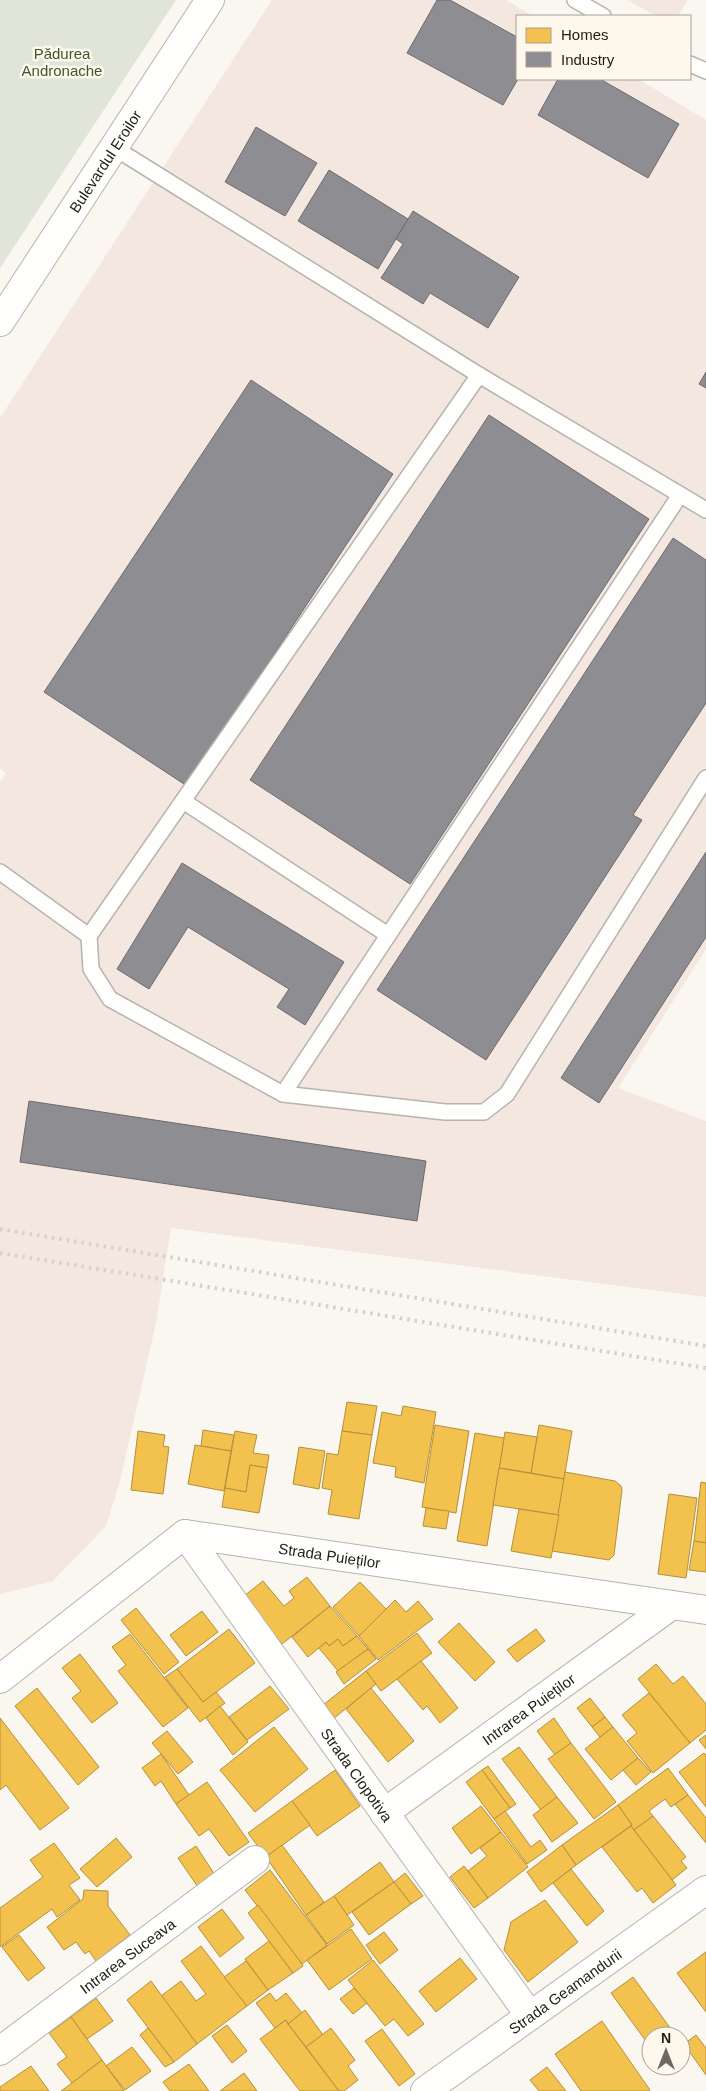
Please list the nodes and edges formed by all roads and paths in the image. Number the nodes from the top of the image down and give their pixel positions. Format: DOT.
graph roads {
  1 [pos="210,0"];
  2 [pos="575,0"];
  3 [pos="601,15"];
  4 [pos="691,64"];
  5 [pos="706,71"];
  6 [pos="113,147"];
  7 [pos="0,322"];
  8 [pos="479,375"];
  9 [pos="680,495"];
  10 [pos="706,510"];
  11 [pos="706,778"];
  12 [pos="183,801"];
  13 [pos="0,872"];
  14 [pos="388,935"];
  15 [pos="89,936"];
  16 [pos="283,1094"];
  17 [pos="185,1534"];
  18 [pos="672,1605"];
  19 [pos="706,1610"];
  20 [pos="0,1679"];
  21 [pos="384,1813"];
  22 [pos="255,1860"];
  23 [pos="706,1890"];
  24 [pos="530,2016"];
  25 [pos="0,2051"];
  26 [pos="425,2091"];
  1 -- 6 [label="street, Bulevardul Eroilor"];
  2 -- 3 [label="lane"];
  4 -- 5 [label="lane"];
  6 -- 7 [label="street, Bulevardul Eroilor"];
  6 -- 8 [label="lane"];
  8 -- 9 [label="lane"];
  8 -- 12 [label="lane"];
  9 -- 10 [label="lane"];
  9 -- 14 [label="lane"];
  11 -- 16 [label="lane"];
  12 -- 14 [label="lane"];
  12 -- 15 [label="lane"];
  13 -- 15 [label="lane"];
  14 -- 16 [label="lane"];
  15 -- 16 [label="lane"];
  17 -- 18 [label="street, Strada Puieților"];
  17 -- 20 [label="street"];
  17 -- 21 [label="street, Strada Clopotiva"];
  18 -- 19 [label="street, Strada Puieților"];
  18 -- 21 [label="street, Intrarea Puieților"];
  21 -- 24 [label="street, Strada Clopotiva"];
  22 -- 25 [label="street, Intrarea Suceava"];
  23 -- 24 [label="street, Strada Geamandurii"];
  24 -- 26 [label="street, Strada Geamandurii"];
}
